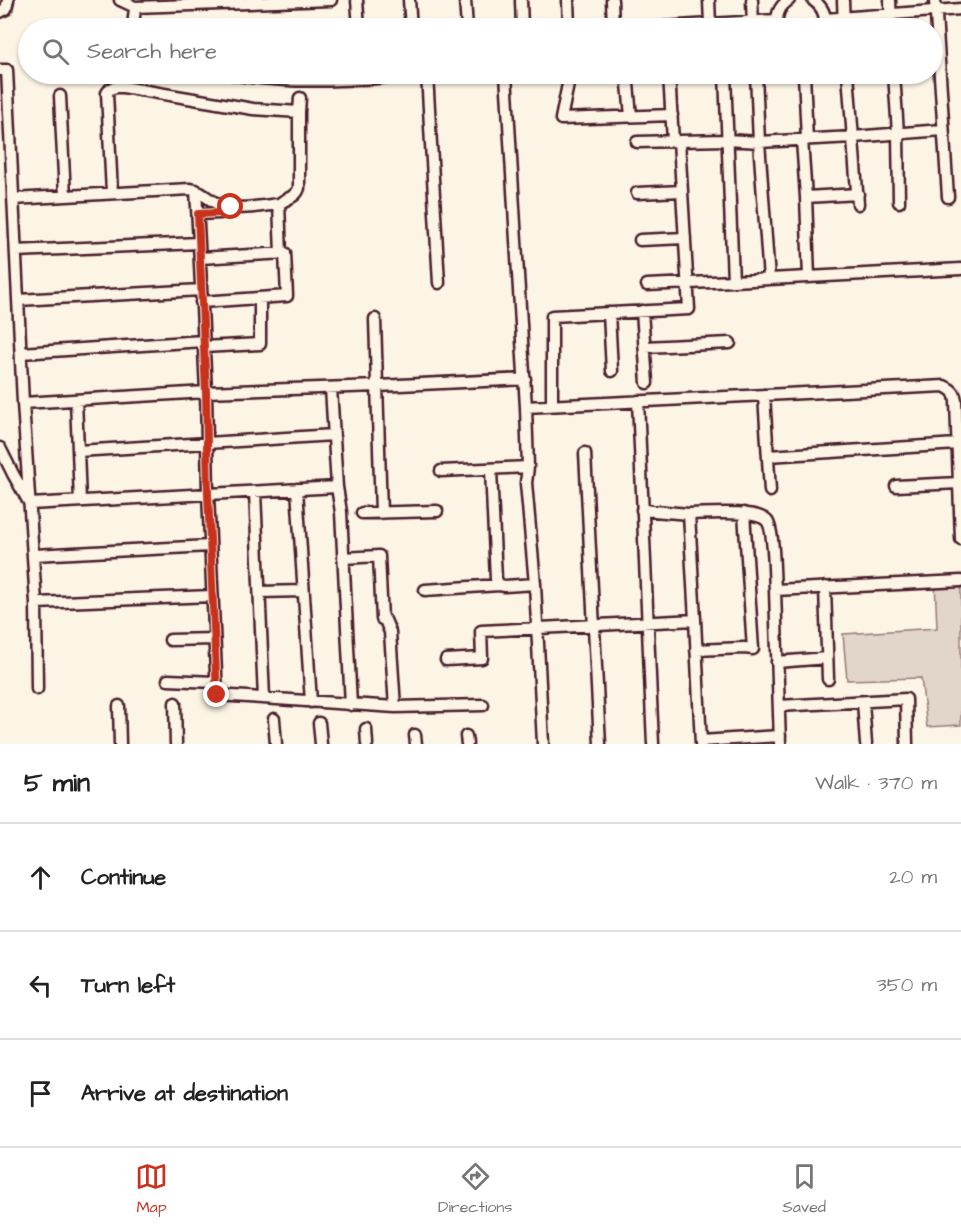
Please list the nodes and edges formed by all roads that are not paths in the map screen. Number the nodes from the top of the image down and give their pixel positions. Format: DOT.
graph roads {
  1 [pos="8,0"];
  2 [pos="120,0"];
  3 [pos="331,0"];
  4 [pos="357,0"];
  5 [pos="409,0"];
  6 [pos="465,0"];
  7 [pos="521,0"];
  8 [pos="568,0"];
  9 [pos="612,0"];
  10 [pos="709,0"];
  11 [pos="752,0"];
  12 [pos="789,0"];
  13 [pos="813,0"];
  14 [pos="843,0"];
  15 [pos="890,0"];
  16 [pos="935,5"];
  17 [pos="135,7"];
  18 [pos="961,9"];
  19 [pos="0,12"];
  20 [pos="890,14"];
  21 [pos="134,18"];
  22 [pos="358,18"];
  23 [pos="410,18"];
  24 [pos="466,18"];
  25 [pos="522,18"];
  26 [pos="569,18"];
  27 [pos="613,18"];
  28 [pos="710,18"];
  29 [pos="753,18"];
  30 [pos="778,18"];
  31 [pos="825,18"];
  32 [pos="844,18"];
  33 [pos="870,18"];
  34 [pos="890,18"];
  35 [pos="0,70"];
  36 [pos="429,84"];
  37 [pos="507,84"];
  38 [pos="568,84"];
  39 [pos="628,84"];
  40 [pos="670,84"];
  41 [pos="725,84"];
  42 [pos="756,84"];
  43 [pos="804,84"];
  44 [pos="849,84"];
  45 [pos="895,84"];
  46 [pos="939,84"];
  47 [pos="60,96"];
  48 [pos="300,98"];
  49 [pos="299,112"];
  50 [pos="672,115"];
  51 [pos="631,116"];
  52 [pos="942,130"];
  53 [pos="898,133"];
  54 [pos="853,137"];
  55 [pos="727,140"];
  56 [pos="804,140"];
  57 [pos="676,141"];
  58 [pos="637,142"];
  59 [pos="759,142"];
  60 [pos="5,143"];
  61 [pos="6,163"];
  62 [pos="196,190"];
  63 [pos="682,191"];
  64 [pos="112,193"];
  65 [pos="637,193"];
  66 [pos="65,196"];
  67 [pos="806,197"];
  68 [pos="948,197"];
  69 [pos="13,199"];
  70 [pos="899,202"];
  71 [pos="279,204"];
  72 [pos="231,207"];
  73 [pos="198,214"];
  74 [pos="685,238"];
  75 [pos="640,240"];
  76 [pos="199,243"];
  77 [pos="16,251"];
  78 [pos="281,254"];
  79 [pos="200,258"];
  80 [pos="961,269"];
  81 [pos="809,277"];
  82 [pos="770,279"];
  83 [pos="733,281"];
  84 [pos="439,283"];
  85 [pos="688,284"];
  86 [pos="647,285"];
  87 [pos="201,296"];
  88 [pos="260,298"];
  89 [pos="18,300"];
  90 [pos="642,311"];
  91 [pos="609,313"];
  92 [pos="375,319"];
  93 [pos="730,343"];
  94 [pos="203,344"];
  95 [pos="645,347"];
  96 [pos="21,353"];
  97 [pos="612,371"];
  98 [pos="525,379"];
  99 [pos="647,383"];
  100 [pos="378,386"];
  101 [pos="331,388"];
  102 [pos="206,392"];
  103 [pos="764,395"];
  104 [pos="76,400"];
  105 [pos="638,401"];
  106 [pos="23,403"];
  107 [pos="552,405"];
  108 [pos="526,407"];
  109 [pos="333,435"];
  110 [pos="207,443"];
  111 [pos="957,444"];
  112 [pos="0,448"];
  113 [pos="78,451"];
  114 [pos="585,453"];
  115 [pos="768,456"];
  116 [pos="528,467"];
  117 [pos="491,470"];
  118 [pos="441,471"];
  119 [pos="959,483"];
  120 [pos="896,486"];
  121 [pos="337,487"];
  122 [pos="297,489"];
  123 [pos="770,491"];
  124 [pos="255,492"];
  125 [pos="208,494"];
  126 [pos="80,501"];
  127 [pos="30,504"];
  128 [pos="642,510"];
  129 [pos="437,511"];
  130 [pos="362,513"];
  131 [pos="381,513"];
  132 [pos="744,513"];
  133 [pos="689,514"];
  134 [pos="961,539"];
  135 [pos="210,546"];
  136 [pos="34,555"];
  137 [pos="343,558"];
  138 [pos="961,581"];
  139 [pos="535,584"];
  140 [pos="499,585"];
  141 [pos="825,587"];
  142 [pos="425,590"];
  143 [pos="775,590"];
  144 [pos="303,591"];
  145 [pos="260,592"];
  146 [pos="212,596"];
  147 [pos="36,603"];
  148 [pos="695,620"];
  149 [pos="648,622"];
  150 [pos="594,625"];
  151 [pos="537,628"];
  152 [pos="214,639"];
  153 [pos="170,640"];
  154 [pos="696,650"];
  155 [pos="827,658"];
  156 [pos="446,660"];
  157 [pos="777,662"];
  158 [pos="828,679"];
  159 [pos="168,680"];
  160 [pos="215,682"];
  161 [pos="37,689"];
  162 [pos="264,698"];
  163 [pos="311,702"];
  164 [pos="863,702"];
  165 [pos="174,703"];
  166 [pos="351,705"];
  167 [pos="483,705"];
  168 [pos="119,706"];
  169 [pos="779,706"];
  170 [pos="395,707"];
  171 [pos="274,719"];
  172 [pos="319,723"];
  173 [pos="366,729"];
  174 [pos="780,740"];
  175 [pos="701,743"];
  176 [pos="120,744"];
  177 [pos="176,744"];
  178 [pos="276,744"];
  179 [pos="321,744"];
  180 [pos="368,744"];
  181 [pos="543,744"];
  182 [pos="600,744"];
  183 [pos="652,744"];
  184 [pos="866,744"];
  185 [pos="907,744"];
  1 -- 19 [label="street"];
  2 -- 17 [label="street"];
  3 -- 17 [label="street"];
  4 -- 22 [label="street"];
  5 -- 23 [label="street"];
  6 -- 24 [label="street"];
  7 -- 25 [label="street"];
  8 -- 26 [label="street"];
  9 -- 27 [label="street"];
  10 -- 28 [label="street"];
  11 -- 29 [label="street"];
  12 -- 30 [label="street"];
  13 -- 31 [label="street"];
  14 -- 32 [label="street"];
  15 -- 20 [label="street"];
  16 -- 18 [label="street"];
  16 -- 20 [label="street"];
  17 -- 21 [label="street"];
  20 -- 33 [label="street"];
  20 -- 34 [label="street"];
  35 -- 60 [label="street"];
  36 -- 84 [label="street"];
  37 -- 98 [label="street"];
  38 -- 51 [label="street"];
  39 -- 51 [label="street"];
  40 -- 50 [label="street"];
  41 -- 55 [label="street"];
  42 -- 59 [label="street"];
  43 -- 56 [label="street"];
  44 -- 54 [label="street"];
  45 -- 53 [label="street"];
  46 -- 52 [label="street"];
  47 -- 66 [label="street"];
  48 -- 49 [label="street"];
  49 -- 64 [label="street"];
  49 -- 71 [label="street"];
  50 -- 51 [label="street"];
  50 -- 57 [label="street"];
  52 -- 53 [label="street"];
  52 -- 68 [label="street"];
  53 -- 54 [label="street"];
  53 -- 70 [label="street"];
  54 -- 56 [label="street"];
  54 -- 67 [label="street"];
  55 -- 57 [label="street"];
  55 -- 59 [label="street"];
  55 -- 83 [label="street"];
  56 -- 59 [label="street"];
  56 -- 67 [label="street"];
  57 -- 58 [label="street"];
  57 -- 63 [label="street"];
  59 -- 82 [label="street"];
  60 -- 61 [label="street"];
  61 -- 69 [label="street"];
  62 -- 64 [label="street"];
  62 -- 72 [label="street"];
  62 -- 73 [label="street"];
  63 -- 65 [label="street"];
  63 -- 74 [label="street"];
  64 -- 66 [label="street"];
  66 -- 69 [label="street"];
  67 -- 81 [label="street"];
  69 -- 77 [label="street"];
  71 -- 72 [label="street"];
  71 -- 78 [label="street"];
  72 -- 73 [label="street"];
  73 -- 76 [label="street"];
  74 -- 75 [label="street"];
  74 -- 85 [label="street"];
  76 -- 77 [label="street"];
  76 -- 79 [label="street"];
  77 -- 89 [label="street"];
  78 -- 79 [label="street"];
  78 -- 88 [label="street"];
  79 -- 87 [label="street"];
  80 -- 81 [label="street"];
  81 -- 82 [label="street"];
  82 -- 83 [label="street"];
  83 -- 85 [label="street"];
  85 -- 86 [label="street"];
  85 -- 90 [label="street"];
  87 -- 88 [label="street"];
  87 -- 89 [label="street"];
  87 -- 94 [label="street"];
  88 -- 94 [label="street"];
  89 -- 96 [label="street"];
  90 -- 91 [label="street"];
  90 -- 95 [label="street"];
  91 -- 97 [label="street"];
  91 -- 107 [label="street"];
  92 -- 100 [label="street"];
  93 -- 95 [label="street"];
  94 -- 96 [label="street"];
  94 -- 102 [label="street"];
  95 -- 99 [label="street"];
  96 -- 106 [label="street"];
  98 -- 100 [label="street"];
  98 -- 108 [label="street"];
  100 -- 101 [label="street"];
  100 -- 131 [label="street"];
  101 -- 102 [label="street"];
  101 -- 109 [label="street"];
  102 -- 104 [label="street"];
  102 -- 110 [label="street"];
  103 -- 105 [label="street"];
  103 -- 111 [label="street"];
  103 -- 115 [label="street"];
  104 -- 106 [label="street"];
  104 -- 113 [label="street"];
  105 -- 107 [label="street"];
  105 -- 128 [label="street"];
  106 -- 127 [label="street"];
  107 -- 108 [label="street"];
  108 -- 116 [label="street"];
  109 -- 110 [label="street"];
  109 -- 121 [label="street"];
  110 -- 113 [label="street"];
  110 -- 125 [label="street"];
  111 -- 115 [label="street"];
  111 -- 119 [label="street"];
  112 -- 127 [label="street"];
  113 -- 126 [label="street"];
  114 -- 150 [label="street"];
  115 -- 123 [label="street"];
  116 -- 117 [label="street"];
  116 -- 139 [label="street"];
  117 -- 118 [label="street"];
  117 -- 140 [label="street"];
  119 -- 120 [label="street"];
  119 -- 134 [label="street"];
  121 -- 122 [label="street"];
  121 -- 137 [label="street"];
  122 -- 124 [label="street"];
  122 -- 144 [label="street"];
  124 -- 125 [label="street"];
  124 -- 145 [label="street"];
  125 -- 126 [label="street"];
  125 -- 135 [label="street"];
  126 -- 127 [label="street"];
  127 -- 136 [label="street"];
  128 -- 133 [label="street"];
  128 -- 149 [label="street"];
  129 -- 131 [label="street"];
  130 -- 131 [label="street"];
  132 -- 133 [label="street"];
  132 -- 143 [label="street"];
  132 -- 154 [label="street"];
  133 -- 148 [label="street"];
  135 -- 136 [label="street"];
  135 -- 146 [label="street"];
  136 -- 147 [label="street"];
  137 -- 166 [label="street"];
  137 -- 170 [label="street"];
  138 -- 141 [label="street"];
  139 -- 140 [label="street"];
  139 -- 151 [label="street"];
  140 -- 142 [label="street"];
  141 -- 143 [label="street"];
  141 -- 155 [label="street"];
  143 -- 157 [label="street"];
  144 -- 145 [label="street"];
  144 -- 163 [label="street"];
  145 -- 162 [label="street"];
  146 -- 147 [label="street"];
  146 -- 152 [label="street"];
  147 -- 161 [label="street"];
  148 -- 149 [label="street"];
  148 -- 154 [label="street"];
  149 -- 150 [label="street"];
  149 -- 183 [label="street"];
  150 -- 151 [label="street"];
  150 -- 182 [label="street"];
  151 -- 156 [label="street"];
  151 -- 181 [label="street"];
  152 -- 153 [label="street"];
  152 -- 160 [label="street"];
  154 -- 175 [label="street"];
  155 -- 157 [label="street"];
  155 -- 158 [label="street"];
  157 -- 169 [label="street"];
  159 -- 160 [label="street"];
  160 -- 162 [label="street"];
  162 -- 163 [label="street"];
  163 -- 166 [label="street"];
  164 -- 169 [label="street"];
  164 -- 184 [label="street"];
  164 -- 185 [label="street"];
  165 -- 177 [label="street"];
  166 -- 170 [label="street"];
  167 -- 170 [label="street"];
  168 -- 176 [label="street"];
  169 -- 174 [label="street"];
  171 -- 178 [label="street"];
  172 -- 179 [label="street"];
  173 -- 180 [label="street"];
  174 -- 175 [label="street"];
}
